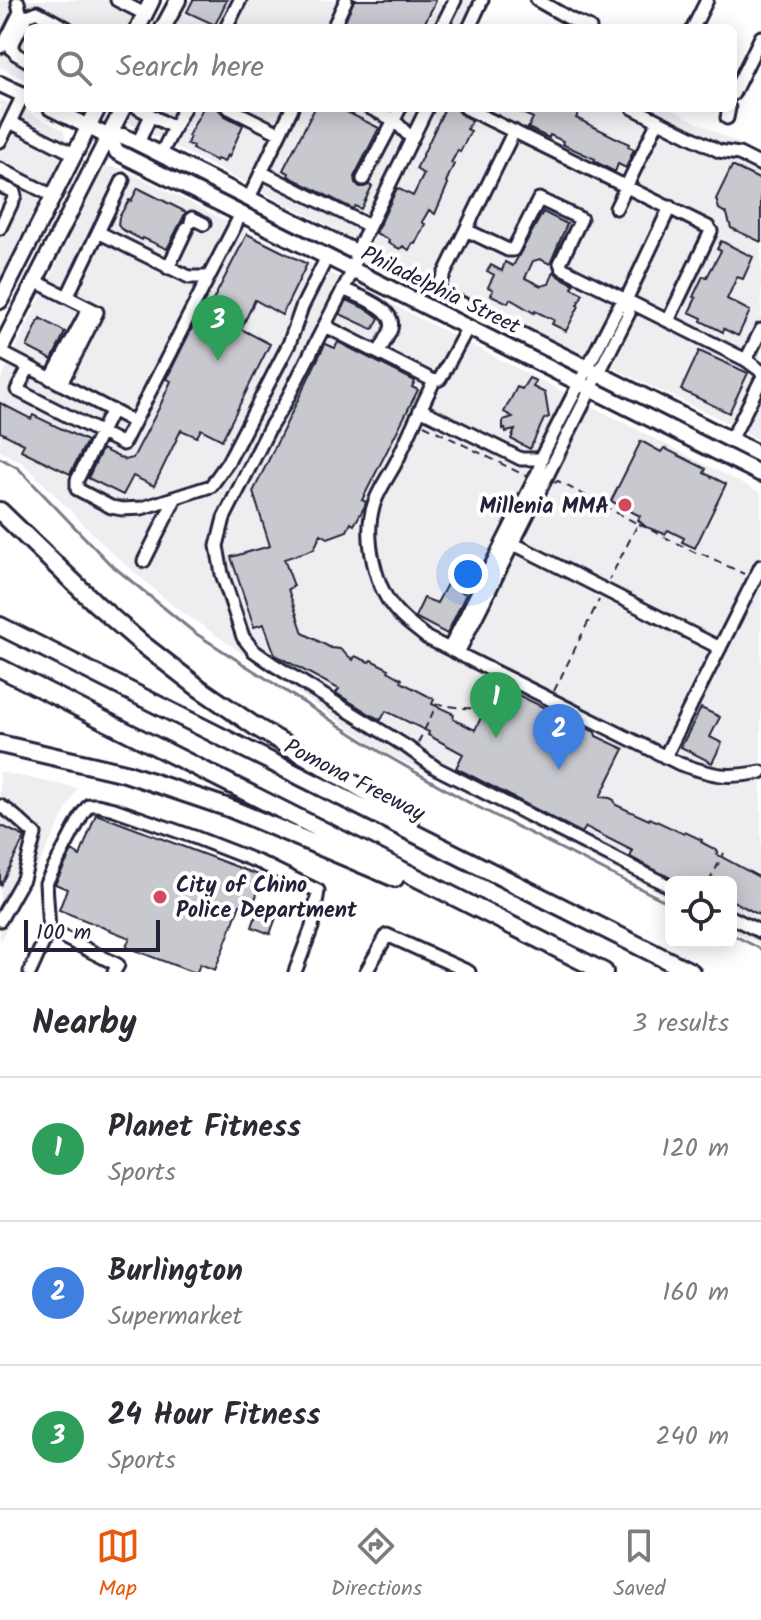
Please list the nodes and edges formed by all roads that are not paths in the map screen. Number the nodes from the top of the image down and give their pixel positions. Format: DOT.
graph roads {
  1 [pos="117,0"];
  2 [pos="178,0"];
  3 [pos="240,0"];
  4 [pos="346,0"];
  5 [pos="455,0"];
  6 [pos="482,0"];
  7 [pos="537,0"];
  8 [pos="707,0"];
  9 [pos="18,2"];
  10 [pos="149,7"];
  11 [pos="60,24"];
  12 [pos="165,24"];
  13 [pos="228,24"];
  14 [pos="335,24"];
  15 [pos="443,24"];
  16 [pos="471,24"];
  17 [pos="581,24"];
  18 [pos="695,24"];
  19 [pos="761,37"];
  20 [pos="0,47"];
  21 [pos="24,59"];
  22 [pos="1,86"];
  23 [pos="737,86"];
  24 [pos="24,96"];
  25 [pos="24,98"];
  26 [pos="59,112"];
  27 [pos="96,112"];
  28 [pos="121,112"];
  29 [pos="145,112"];
  30 [pos="182,112"];
  31 [pos="237,112"];
  32 [pos="290,112"];
  33 [pos="378,112"];
  34 [pos="398,112"];
  35 [pos="425,112"];
  36 [pos="482,112"];
  37 [pos="641,112"];
  38 [pos="151,115"];
  39 [pos="394,120"];
  40 [pos="658,121"];
  41 [pos="10,122"];
  42 [pos="89,127"];
  43 [pos="174,128"];
  44 [pos="514,131"];
  45 [pos="279,133"];
  46 [pos="109,137"];
  47 [pos="412,139"];
  48 [pos="0,141"];
  49 [pos="138,143"];
  50 [pos="74,154"];
  51 [pos="161,154"];
  52 [pos="761,165"];
  53 [pos="0,169"];
  54 [pos="261,172"];
  55 [pos="363,179"];
  56 [pos="123,180"];
  57 [pos="0,186"];
  58 [pos="626,186"];
  59 [pos="53,196"];
  60 [pos="249,198"];
  61 [pos="670,207"];
  62 [pos="616,208"];
  63 [pos="241,214"];
  64 [pos="284,215"];
  65 [pos="204,224"];
  66 [pos="369,226"];
  67 [pos="0,228"];
  68 [pos="466,230"];
  69 [pos="98,232"];
  70 [pos="357,251"];
  71 [pos="327,257"];
  72 [pos="168,268"];
  73 [pos="353,270"];
  74 [pos="8,272"];
  75 [pos="209,277"];
  76 [pos="35,281"];
  77 [pos="343,289"];
  78 [pos="436,291"];
  79 [pos="67,297"];
  80 [pos="626,300"];
  81 [pos="0,301"];
  82 [pos="85,306"];
  83 [pos="668,321"];
  84 [pos="325,326"];
  85 [pos="468,327"];
  86 [pos="761,330"];
  87 [pos="0,333"];
  88 [pos="0,351"];
  89 [pos="379,353"];
  90 [pos="746,360"];
  91 [pos="29,367"];
  92 [pos="593,370"];
  93 [pos="761,371"];
  94 [pos="761,380"];
  95 [pos="434,381"];
  96 [pos="56,382"];
  97 [pos="585,386"];
  98 [pos="112,410"];
  99 [pos="417,415"];
  100 [pos="134,422"];
  101 [pos="101,433"];
  102 [pos="731,440"];
  103 [pos="761,455"];
  104 [pos="541,459"];
  105 [pos="761,474"];
  106 [pos="539,482"];
  107 [pos="175,499"];
  108 [pos="0,511"];
  109 [pos="509,541"];
  110 [pos="144,561"];
  111 [pos="758,571"];
  112 [pos="0,626"];
  113 [pos="720,648"];
  114 [pos="453,651"];
  115 [pos="0,668"];
  116 [pos="0,744"];
  117 [pos="665,757"];
  118 [pos="761,772"];
  119 [pos="0,806"];
  120 [pos="429,841"];
  121 [pos="665,884"];
  122 [pos="0,920"];
  123 [pos="737,920"];
  124 [pos="517,928"];
  125 [pos="49,930"];
  126 [pos="761,932"];
  127 [pos="30,972"];
  128 [pos="114,972"];
  129 [pos="295,972"];
  130 [pos="366,972"];
  131 [pos="469,972"];
  132 [pos="604,972"];
  133 [pos="691,972"];
  1 -- 10 [label="street"];
  2 -- 12 [label="main road"];
  3 -- 13 [label="street"];
  4 -- 14 [label="street"];
  5 -- 15 [label="street"];
  6 -- 16 [label="street"];
  7 -- 17 [label="street"];
  8 -- 18 [label="street"];
  9 -- 20 [label="street"];
  11 -- 21 [label="street"];
  19 -- 23 [label="street"];
  22 -- 24 [label="main road"];
  25 -- 41 [label="street"];
  26 -- 42 [label="main road, Philadelphia Street"];
  27 -- 42 [label="main road"];
  28 -- 46 [label="main road"];
  29 -- 38 [label="street"];
  30 -- 43 [label="street"];
  31 -- 45 [label="street"];
  32 -- 45 [label="street"];
  33 -- 39 [label="street"];
  34 -- 39 [label="street"];
  35 -- 47 [label="street"];
  36 -- 44 [label="street"];
  37 -- 40 [label="street"];
  38 -- 43 [label="street"];
  38 -- 49 [label="street"];
  39 -- 47 [label="street"];
  39 -- 55 [label="street"];
  40 -- 52 [label="street"];
  40 -- 58 [label="street"];
  41 -- 48 [label="street"];
  41 -- 50 [label="street"];
  42 -- 46 [label="main road, Philadelphia Street"];
  42 -- 50 [label="main road"];
  43 -- 51 [label="street"];
  44 -- 58 [label="street"];
  44 -- 68 [label="street"];
  45 -- 54 [label="street"];
  46 -- 49 [label="main road, Philadelphia Street"];
  46 -- 63 [label="main road, Philadelphia Street"];
  46 -- 76 [label="main road"];
  47 -- 66 [label="street"];
  49 -- 51 [label="main road, Philadelphia Street"];
  50 -- 59 [label="main road"];
  51 -- 60 [label="main road, Philadelphia Street"];
  53 -- 59 [label="street"];
  54 -- 60 [label="street"];
  54 -- 66 [label="street"];
  56 -- 69 [label="street"];
  57 -- 67 [label="street"];
  58 -- 61 [label="street"];
  58 -- 62 [label="street"];
  59 -- 74 [label="main road"];
  60 -- 64 [label="main road, Philadelphia Street"];
  61 -- 80 [label="street"];
  61 -- 83 [label="street"];
  63 -- 64 [label="main road"];
  63 -- 71 [label="main road, Philadelphia Street"];
  63 -- 75 [label="street"];
  64 -- 70 [label="main road, Philadelphia Street"];
  65 -- 72 [label="street"];
  66 -- 70 [label="street"];
  68 -- 78 [label="street"];
  68 -- 80 [label="street"];
  69 -- 72 [label="street"];
  69 -- 79 [label="street"];
  70 -- 73 [label="street"];
  70 -- 78 [label="main road, Philadelphia Street"];
  71 -- 73 [label="main road, Philadelphia Street"];
  71 -- 107 [label="street"];
  72 -- 75 [label="street"];
  73 -- 77 [label="street"];
  73 -- 85 [label="main road, Philadelphia Street"];
  74 -- 81 [label="main road"];
  74 -- 87 [label="main road"];
  75 -- 100 [label="street"];
  76 -- 79 [label="street"];
  76 -- 88 [label="main road"];
  77 -- 84 [label="street"];
  77 -- 89 [label="street"];
  78 -- 92 [label="main road, Philadelphia Street"];
  79 -- 82 [label="street"];
  80 -- 83 [label="street"];
  80 -- 92 [label="street"];
  82 -- 96 [label="street"];
  82 -- 96 [label="street"];
  83 -- 90 [label="street"];
  84 -- 89 [label="street"];
  84 -- 121 [label="street"];
  85 -- 95 [label="street"];
  85 -- 97 [label="main road, Philadelphia Street"];
  86 -- 90 [label="street"];
  88 -- 91 [label="street"];
  89 -- 95 [label="street"];
  90 -- 93 [label="street"];
  91 -- 96 [label="street"];
  91 -- 101 [label="street"];
  92 -- 97 [label="street"];
  92 -- 102 [label="main road, Philadelphia Street"];
  94 -- 102 [label="street"];
  95 -- 99 [label="street"];
  96 -- 98 [label="street"];
  97 -- 104 [label="street"];
  97 -- 105 [label="main road, Philadelphia Street"];
  97 -- 106 [label="street"];
  98 -- 100 [label="street"];
  98 -- 101 [label="street"];
  99 -- 104 [label="street"];
  99 -- 114 [label="street"];
  100 -- 101 [label="street"];
  101 -- 107 [label="street"];
  102 -- 103 [label="main road, Philadelphia Street"];
  104 -- 106 [label="street"];
  106 -- 109 [label="street"];
  107 -- 110 [label="street"];
  108 -- 120 [label="highway"];
  109 -- 113 [label="street"];
  109 -- 114 [label="street"];
  111 -- 113 [label="street"];
  112 -- 120 [label="highway, Pomona Freeway"];
  113 -- 117 [label="street"];
  114 -- 117 [label="street"];
  115 -- 124 [label="highway"];
  116 -- 124 [label="highway"];
  117 -- 118 [label="street"];
  119 -- 122 [label="street"];
  120 -- 133 [label="highway, Pomona Freeway"];
  123 -- 126 [label="street"];
  124 -- 132 [label="highway"];
  125 -- 127 [label="street"];
  125 -- 128 [label="street"];
  125 -- 129 [label="street"];
  130 -- 131 [label="street"];
}
